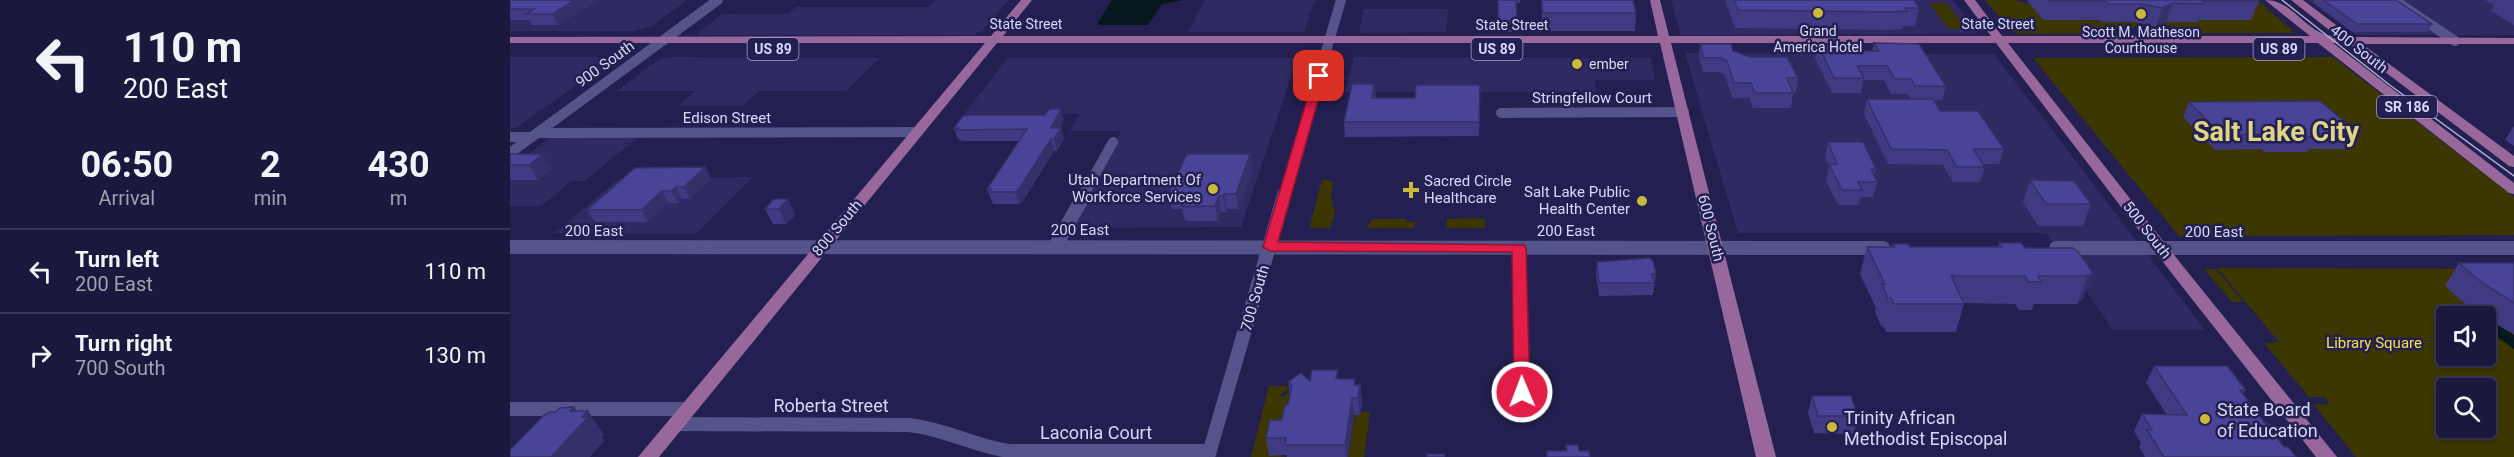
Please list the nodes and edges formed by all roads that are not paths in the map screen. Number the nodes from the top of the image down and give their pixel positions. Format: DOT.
graph roads {
  1 [pos="718,0"];
  2 [pos="1026,0"];
  3 [pos="1341,0"];
  4 [pos="1655,0"];
  5 [pos="1969,0"];
  6 [pos="2270,0"];
  7 [pos="2296,0"];
  8 [pos="2394,0"];
  9 [pos="2318,39"];
  10 [pos="2350,39"];
  11 [pos="510,40"];
  12 [pos="664,40"];
  13 [pos="2514,40"];
  14 [pos="2455,41"];
  15 [pos="990,44"];
  16 [pos="1328,44"];
  17 [pos="2003,44"];
  18 [pos="1666,45"];
  19 [pos="510,49"];
  20 [pos="651,49"];
  21 [pos="2331,49"];
  22 [pos="2362,49"];
  23 [pos="2514,49"];
  24 [pos="1684,112"];
  25 [pos="1501,113"];
  26 [pos="917,132"];
  27 [pos="534,135"];
  28 [pos="510,138"];
  29 [pos="1113,142"];
  30 [pos="510,153"];
  31 [pos="2514,163"];
  32 [pos="2514,190"];
  33 [pos="510,247"];
  34 [pos="822,247"];
  35 [pos="1055,247"];
  36 [pos="1270,247"];
  37 [pos="1519,248"];
  38 [pos="1716,248"];
  39 [pos="1896,248"];
  40 [pos="2042,248"];
  41 [pos="2161,248"];
  42 [pos="2514,248"];
  43 [pos="1522,392"];
  44 [pos="510,410"];
  45 [pos="687,410"];
  46 [pos="675,424"];
  47 [pos="982,447"];
  48 [pos="1209,454"];
  49 [pos="648,457"];
  50 [pos="1766,457"];
  51 [pos="2327,457"];
  1 -- 12 [label="street, 900 South"];
  2 -- 15 [label="main road, 800 South"];
  3 -- 16 [label="street, 700 South"];
  4 -- 18 [label="main road, 600 South"];
  5 -- 17 [label="main road, 500 South"];
  6 -- 9 [label="main road, 400 South / US 89"];
  7 -- 10 [label="main road, 400 South"];
  8 -- 14 [label="street"];
  9 -- 10 [label="main road, State Street"];
  9 -- 17 [label="main road, State Street / US 89"];
  9 -- 21 [label="main road, 400 South / SR 186"];
  10 -- 14 [label="main road, State Street"];
  10 -- 22 [label="main road, 400 South"];
  11 -- 12 [label="main road, State Street / US 89"];
  12 -- 15 [label="main road, State Street / US 89"];
  12 -- 20 [label="street, 900 South"];
  13 -- 14 [label="main road, State Street"];
  15 -- 16 [label="main road, State Street / US 89"];
  15 -- 20 [label="main road, State Street / US 89"];
  15 -- 26 [label="main road, 800 South"];
  16 -- 18 [label="main road, State Street / US 89"];
  16 -- 36 [label="street, 700 South"];
  17 -- 18 [label="main road, State Street / US 89"];
  17 -- 21 [label="main road, State Street / US 89"];
  17 -- 41 [label="main road, 500 South"];
  18 -- 24 [label="main road, 600 South"];
  19 -- 20 [label="main road, State Street / US 89"];
  20 -- 27 [label="street, 900 South"];
  21 -- 22 [label="main road, State Street / US 89"];
  21 -- 32 [label="main road, 400 South / SR 186"];
  22 -- 23 [label="main road, State Street"];
  22 -- 31 [label="main road, 400 South / SR 186"];
  24 -- 25 [label="street, Stringfellow Court"];
  24 -- 38 [label="main road, 600 South"];
  26 -- 27 [label="street, Edison Street"];
  26 -- 34 [label="main road, 800 South"];
  27 -- 28 [label="street, Edison Street"];
  27 -- 30 [label="street, 900 South"];
  29 -- 35 [label="street"];
  33 -- 34 [label="street, 200 East"];
  34 -- 35 [label="street, 200 East"];
  34 -- 45 [label="main road, 800 South"];
  35 -- 36 [label="street, 200 East"];
  36 -- 37 [label="street, 200 East"];
  36 -- 48 [label="street, 700 South"];
  37 -- 38 [label="street, 200 East"];
  37 -- 43 [label="street"];
  38 -- 39 [label="street, 200 East"];
  38 -- 50 [label="main road, 600 South"];
  40 -- 41 [label="street, 200 East"];
  41 -- 42 [label="street, 200 East"];
  41 -- 51 [label="main road, 500 South"];
  44 -- 45 [label="street"];
  45 -- 46 [label="main road, 800 South"];
  46 -- 47 [label="street, Roberta Street"];
  46 -- 49 [label="main road, 800 South"];
  47 -- 48 [label="street, Laconia Court"];
}
